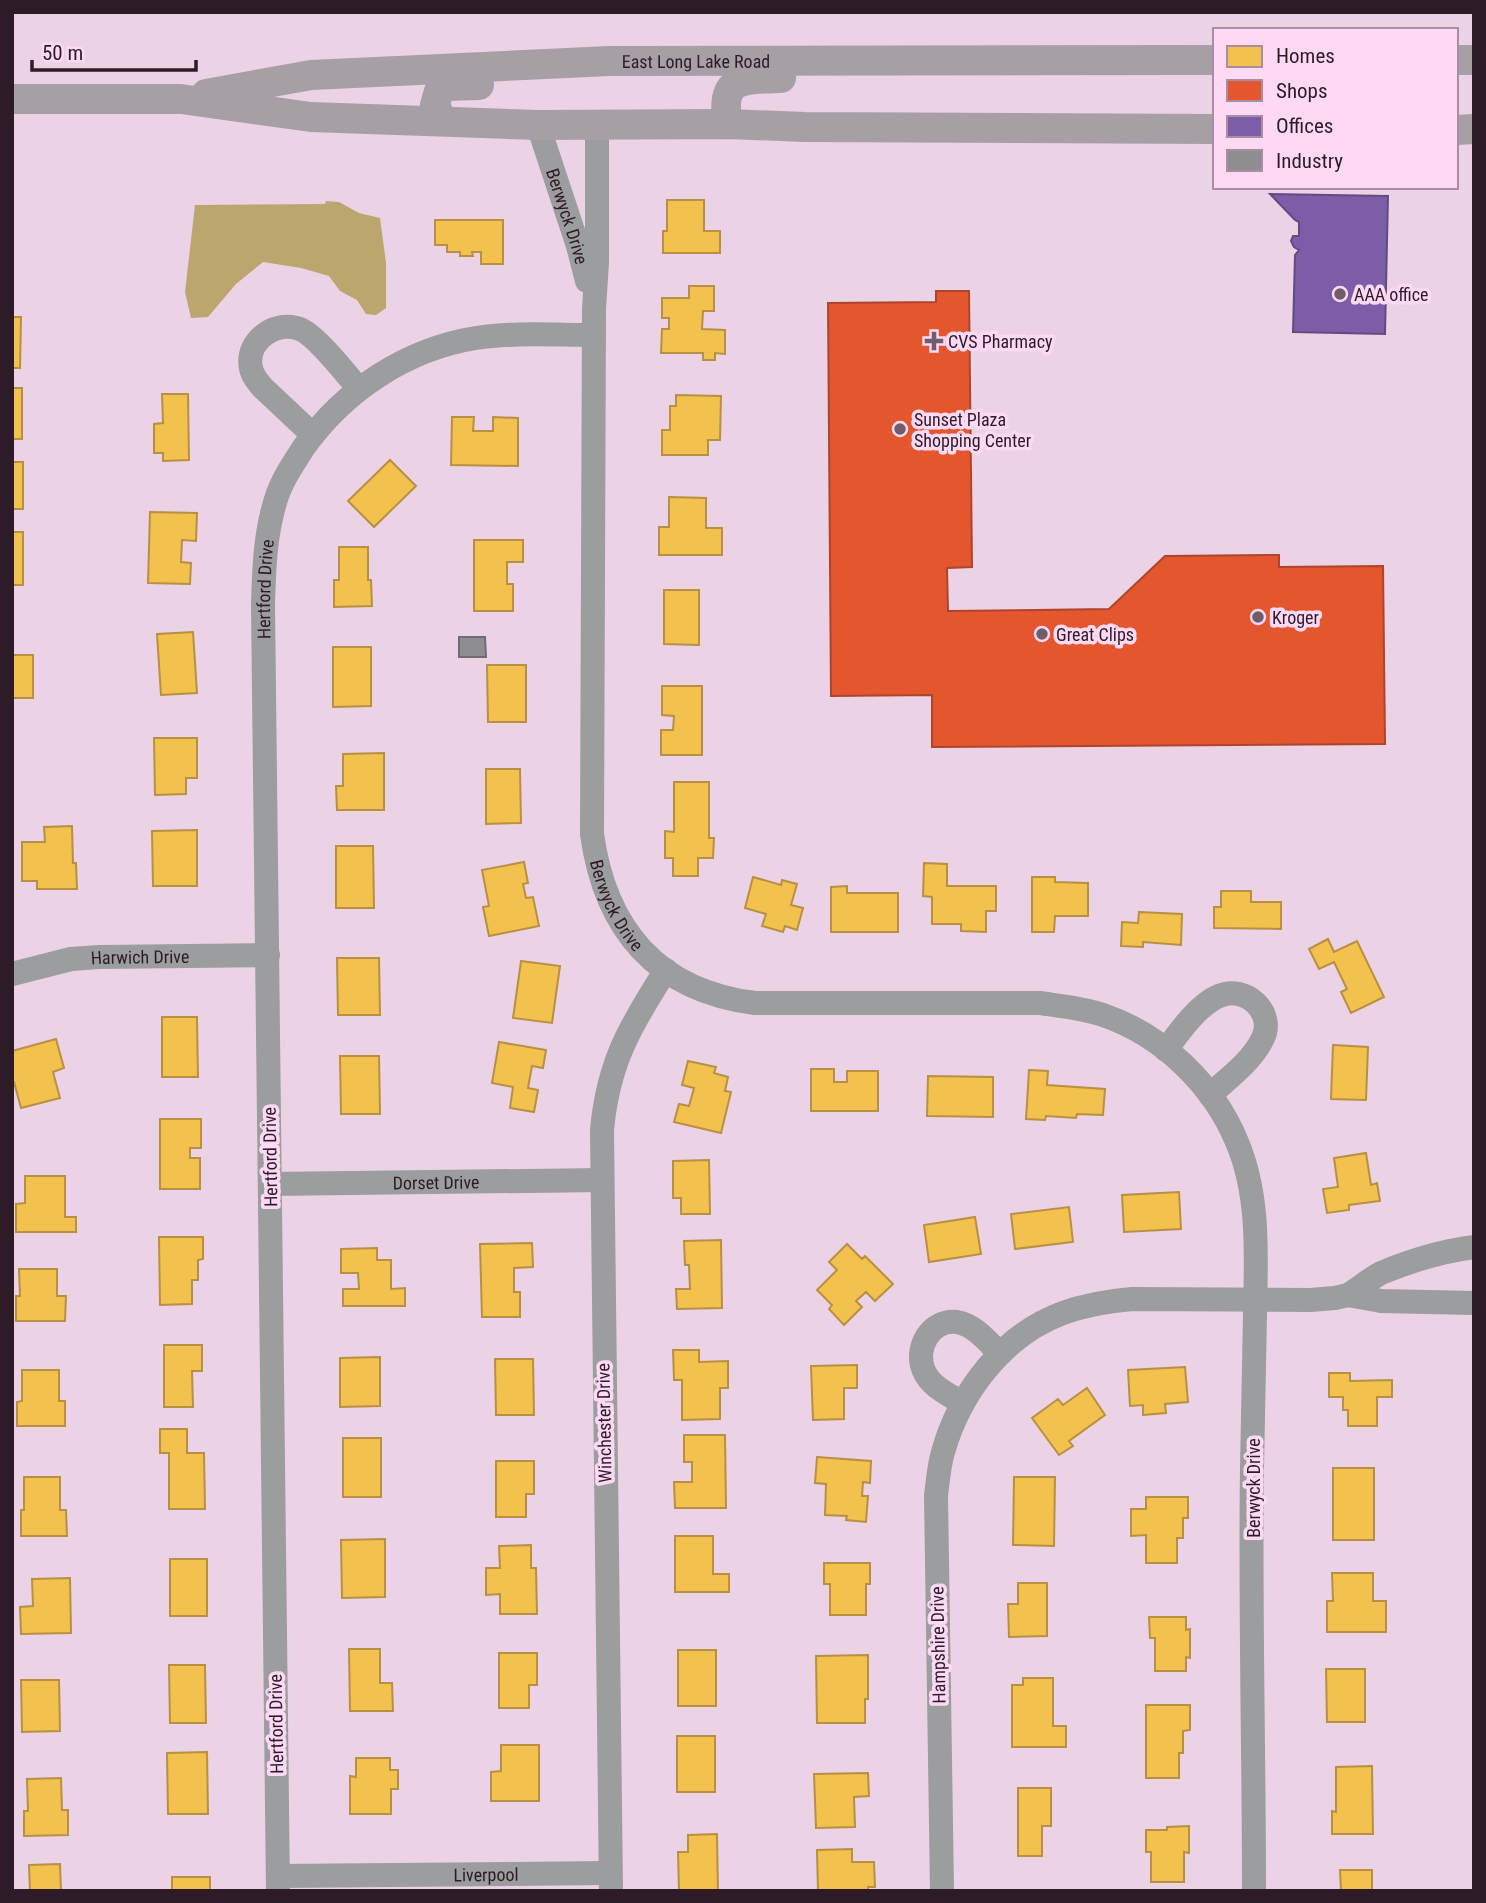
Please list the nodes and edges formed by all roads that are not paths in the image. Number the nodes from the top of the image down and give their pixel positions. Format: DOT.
graph roads {
  1 [pos="1204,60"];
  2 [pos="629,61"];
  3 [pos="12,99"];
  4 [pos="181,99"];
  5 [pos="442,121"];
  6 [pos="728,124"];
  7 [pos="538,125"];
  8 [pos="597,126"];
  9 [pos="1213,130"];
  10 [pos="594,309"];
  11 [pos="594,335"];
  12 [pos="359,389"];
  13 [pos="313,435"];
  14 [pos="268,956"];
  15 [pos="666,971"];
  16 [pos="12,974"];
  17 [pos="1166,1050"];
  18 [pos="1210,1095"];
  19 [pos="602,1180"];
  20 [pos="270,1184"];
  21 [pos="1474,1247"];
  22 [pos="1348,1295"];
  23 [pos="1255,1301"];
  24 [pos="1474,1303"];
  25 [pos="1000,1354"];
  26 [pos="961,1403"];
  27 [pos="610,1882"];
  28 [pos="278,1883"];
  29 [pos="942,1891"];
  30 [pos="1254,1891"];
  1 -- 2 [label="main road, East Long Lake Road"];
  1 -- 6 [label="main road"];
  2 -- 4 [label="main road, East Long Lake Road"];
  2 -- 5 [label="main road"];
  3 -- 4 [label="main road, East Long Lake Road"];
  4 -- 5 [label="main road, East Long Lake Road"];
  5 -- 7 [label="main road, East Long Lake Road"];
  6 -- 8 [label="main road, East Long Lake Road"];
  6 -- 9 [label="main road, East Long Lake Road"];
  7 -- 8 [label="main road, East Long Lake Road"];
  7 -- 10 [label="street, Berwyck Drive"];
  8 -- 10 [label="street, Berwyck Drive"];
  10 -- 11 [label="street, Berwyck Drive"];
  11 -- 12 [label="street, Hertford Drive"];
  11 -- 15 [label="street, Berwyck Drive"];
  12 -- 13 [label="street, Hertford Drive"];
  12 -- 13 [label="street"];
  13 -- 14 [label="street, Hertford Drive"];
  14 -- 16 [label="street, Harwich Drive"];
  14 -- 20 [label="street, Hertford Drive"];
  15 -- 17 [label="street, Berwyck Drive"];
  15 -- 19 [label="street, Winchester Drive"];
  17 -- 18 [label="street, Berwyck Drive"];
  17 -- 18 [label="street"];
  18 -- 23 [label="street, Berwyck Drive"];
  19 -- 20 [label="street, Dorset Drive"];
  19 -- 27 [label="street, Winchester Drive"];
  20 -- 28 [label="street, Hertford Drive"];
  21 -- 22 [label="street, Hampshire Drive"];
  22 -- 23 [label="street, Hampshire Drive"];
  22 -- 24 [label="street, Hampshire Drive"];
  23 -- 25 [label="street, Hampshire Drive"];
  23 -- 30 [label="street, Berwyck Drive"];
  25 -- 26 [label="street, Hampshire Drive"];
  25 -- 26 [label="street"];
  26 -- 29 [label="street, Hampshire Drive"];
  27 -- 28 [label="street, Liverpool"];
}
